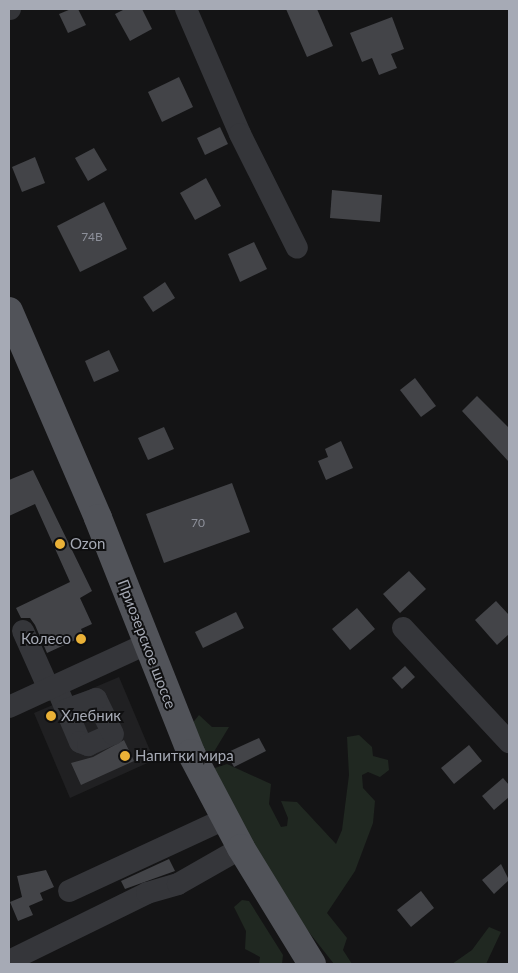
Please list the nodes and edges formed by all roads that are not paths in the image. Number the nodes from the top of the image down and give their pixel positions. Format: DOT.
graph roads {
  1 [pos="186,9"];
  2 [pos="297,248"];
  3 [pos="9,311"];
  4 [pos="403,628"];
  5 [pos="23,631"];
  6 [pos="146,644"];
  7 [pos="52,687"];
  8 [pos="9,707"];
  9 [pos="66,710"];
  10 [pos="509,742"];
  11 [pos="225,819"];
  12 [pos="240,848"];
  13 [pos="69,891"];
  14 [pos="9,962"];
  15 [pos="312,964"];
  1 -- 2 [label="street"];
  3 -- 6 [label="main road, Приозерское шоссе"];
  4 -- 10 [label="street"];
  5 -- 7 [label="street"];
  6 -- 7 [label="street"];
  6 -- 11 [label="main road, Приозерское шоссе"];
  7 -- 8 [label="street"];
  7 -- 9 [label="street"];
  11 -- 12 [label="main road, Приозерское шоссе"];
  11 -- 13 [label="street"];
  12 -- 14 [label="street"];
  12 -- 15 [label="main road, Приозерское шоссе"];
}
